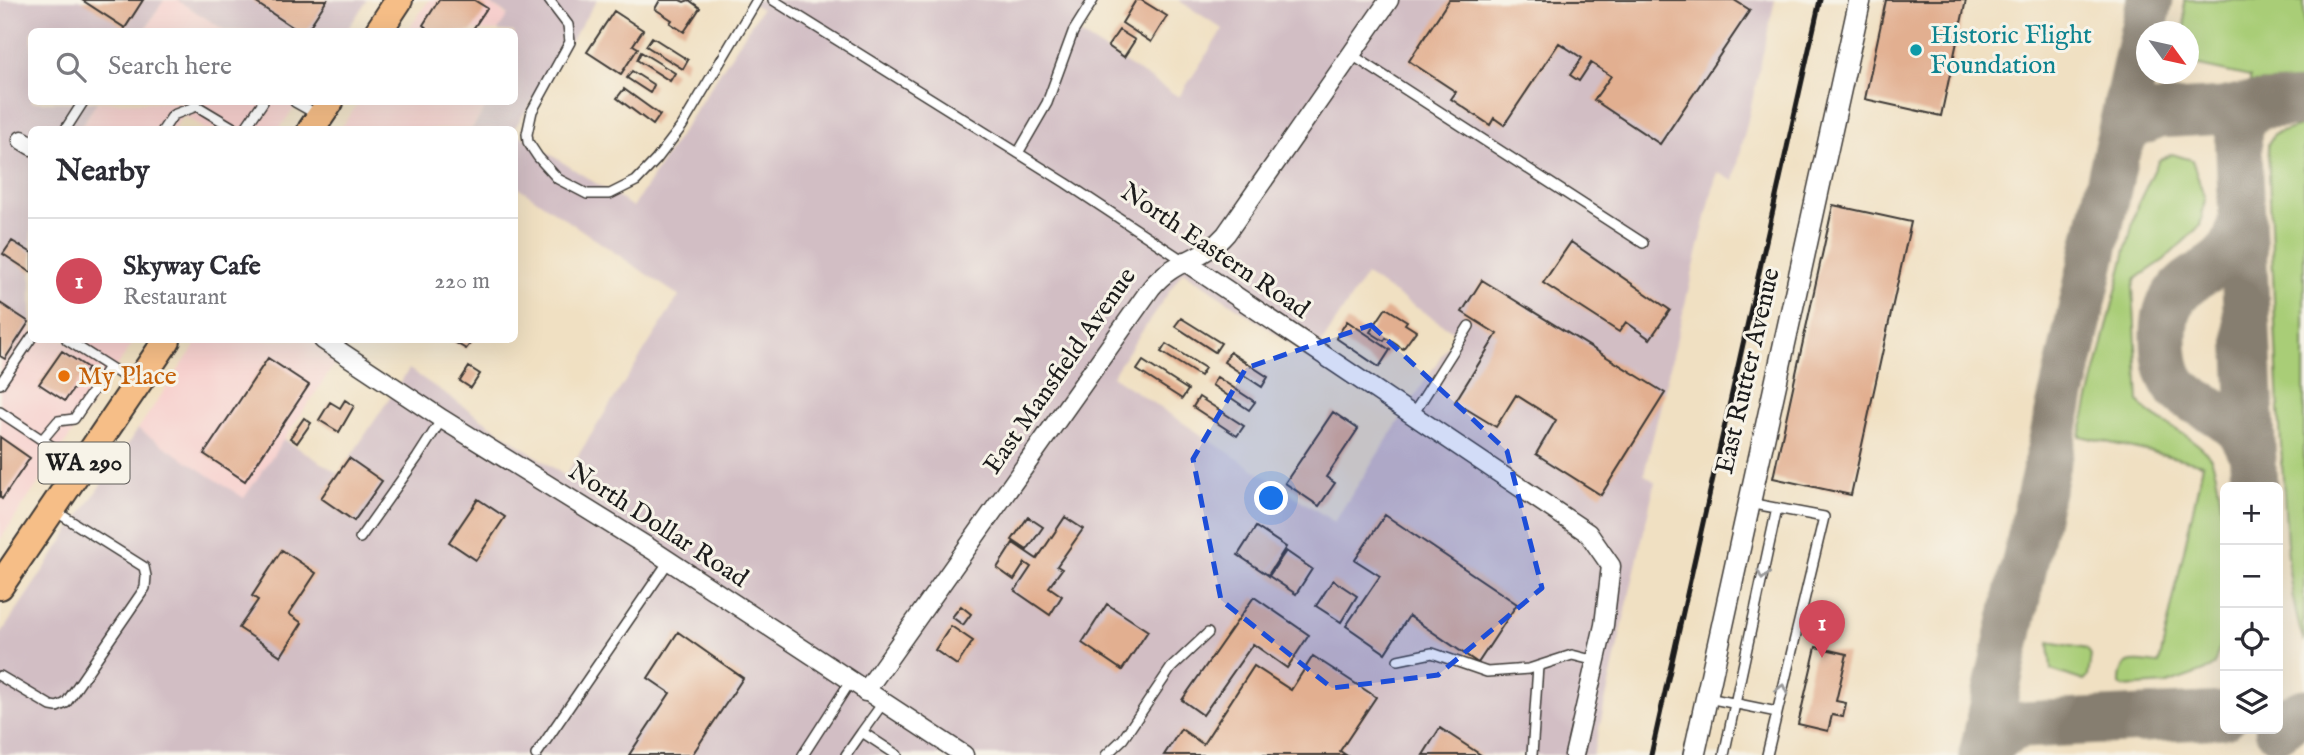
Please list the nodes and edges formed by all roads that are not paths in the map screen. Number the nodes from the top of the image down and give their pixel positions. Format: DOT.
graph roads {
  1 [pos="399,0"];
  2 [pos="550,0"];
  3 [pos="757,0"];
  4 [pos="773,0"];
  5 [pos="1093,0"];
  6 [pos="1389,0"];
  7 [pos="1860,0"];
  8 [pos="381,28"];
  9 [pos="1352,55"];
  10 [pos="81,105"];
  11 [pos="197,105"];
  12 [pos="200,105"];
  13 [pos="261,105"];
  14 [pos="300,105"];
  15 [pos="320,116"];
  16 [pos="68,126"];
  17 [pos="166,126"];
  18 [pos="231,126"];
  19 [pos="247,126"];
  20 [pos="1018,153"];
  21 [pos="1643,243"];
  22 [pos="1184,261"];
  23 [pos="1469,326"];
  24 [pos="28,342"];
  25 [pos="72,343"];
  26 [pos="165,343"];
  27 [pos="328,343"];
  28 [pos="109,367"];
  29 [pos="4,370"];
  30 [pos="0,384"];
  31 [pos="136,385"];
  32 [pos="0,412"];
  33 [pos="1412,416"];
  34 [pos="442,419"];
  35 [pos="42,440"];
  36 [pos="81,466"];
  37 [pos="1748,502"];
  38 [pos="1777,508"];
  39 [pos="52,509"];
  40 [pos="360,538"];
  41 [pos="669,561"];
  42 [pos="0,586"];
  43 [pos="1208,633"];
  44 [pos="1398,660"];
  45 [pos="1596,661"];
  46 [pos="1538,666"];
  47 [pos="0,676"];
  48 [pos="858,687"];
  49 [pos="1706,698"];
  50 [pos="883,703"];
  51 [pos="1735,704"];
  52 [pos="1777,712"];
  53 [pos="862,732"];
  54 [pos="945,750"];
  55 [pos="536,755"];
  56 [pos="803,755"];
  57 [pos="846,755"];
  58 [pos="897,755"];
  59 [pos="964,755"];
  60 [pos="1107,755"];
  61 [pos="1532,755"];
  62 [pos="1574,755"];
  63 [pos="1693,755"];
  64 [pos="1724,755"];
  65 [pos="1767,755"];
  1 -- 8 [label="main road"];
  2 -- 3 [label="lane"];
  4 -- 20 [label="lane, North Eastern Road"];
  5 -- 20 [label="lane"];
  6 -- 9 [label="street, East Mansfield Avenue"];
  7 -- 37 [label="street, East Rutter Avenue"];
  9 -- 21 [label="lane"];
  9 -- 22 [label="street, East Mansfield Avenue"];
  10 -- 16 [label="lane"];
  11 -- 17 [label="lane"];
  12 -- 18 [label="lane"];
  13 -- 19 [label="lane"];
  14 -- 15 [label="lane"];
  20 -- 22 [label="lane, North Eastern Road"];
  22 -- 33 [label="street, North Eastern Road"];
  22 -- 48 [label="street, East Mansfield Avenue"];
  23 -- 33 [label="lane"];
  24 -- 29 [label="lane"];
  25 -- 28 [label="lane"];
  26 -- 31 [label="main road, WA 290"];
  27 -- 34 [label="street, North Dollar Road"];
  28 -- 31 [label="lane"];
  28 -- 35 [label="lane"];
  29 -- 30 [label="lane"];
  31 -- 36 [label="main road, WA 290"];
  32 -- 35 [label="lane"];
  33 -- 45 [label="street, North Eastern Road"];
  34 -- 40 [label="lane"];
  34 -- 41 [label="street, North Dollar Road"];
  35 -- 36 [label="lane"];
  36 -- 39 [label="main road, WA 290"];
  37 -- 38 [label="lane"];
  37 -- 49 [label="street, East Rutter Avenue"];
  38 -- 51 [label="lane, one-way"];
  52 -- 38 [label="lane, one-way"];
  39 -- 42 [label="main road, WA 290"];
  39 -- 47 [label="lane"];
  41 -- 48 [label="street, North Dollar Road"];
  41 -- 55 [label="lane"];
  43 -- 60 [label="lane"];
  44 -- 46 [label="lane"];
  45 -- 46 [label="lane"];
  45 -- 62 [label="street"];
  46 -- 61 [label="lane"];
  48 -- 50 [label="street, North Dollar Road"];
  48 -- 56 [label="lane"];
  49 -- 51 [label="lane"];
  49 -- 63 [label="street, East Rutter Avenue"];
  50 -- 53 [label="lane"];
  50 -- 54 [label="street, North Dollar Road"];
  51 -- 52 [label="lane"];
  51 -- 64 [label="lane"];
  52 -- 65 [label="lane"];
  53 -- 57 [label="lane"];
  53 -- 58 [label="lane"];
  54 -- 59 [label="street, North Dollar Road"];
}
